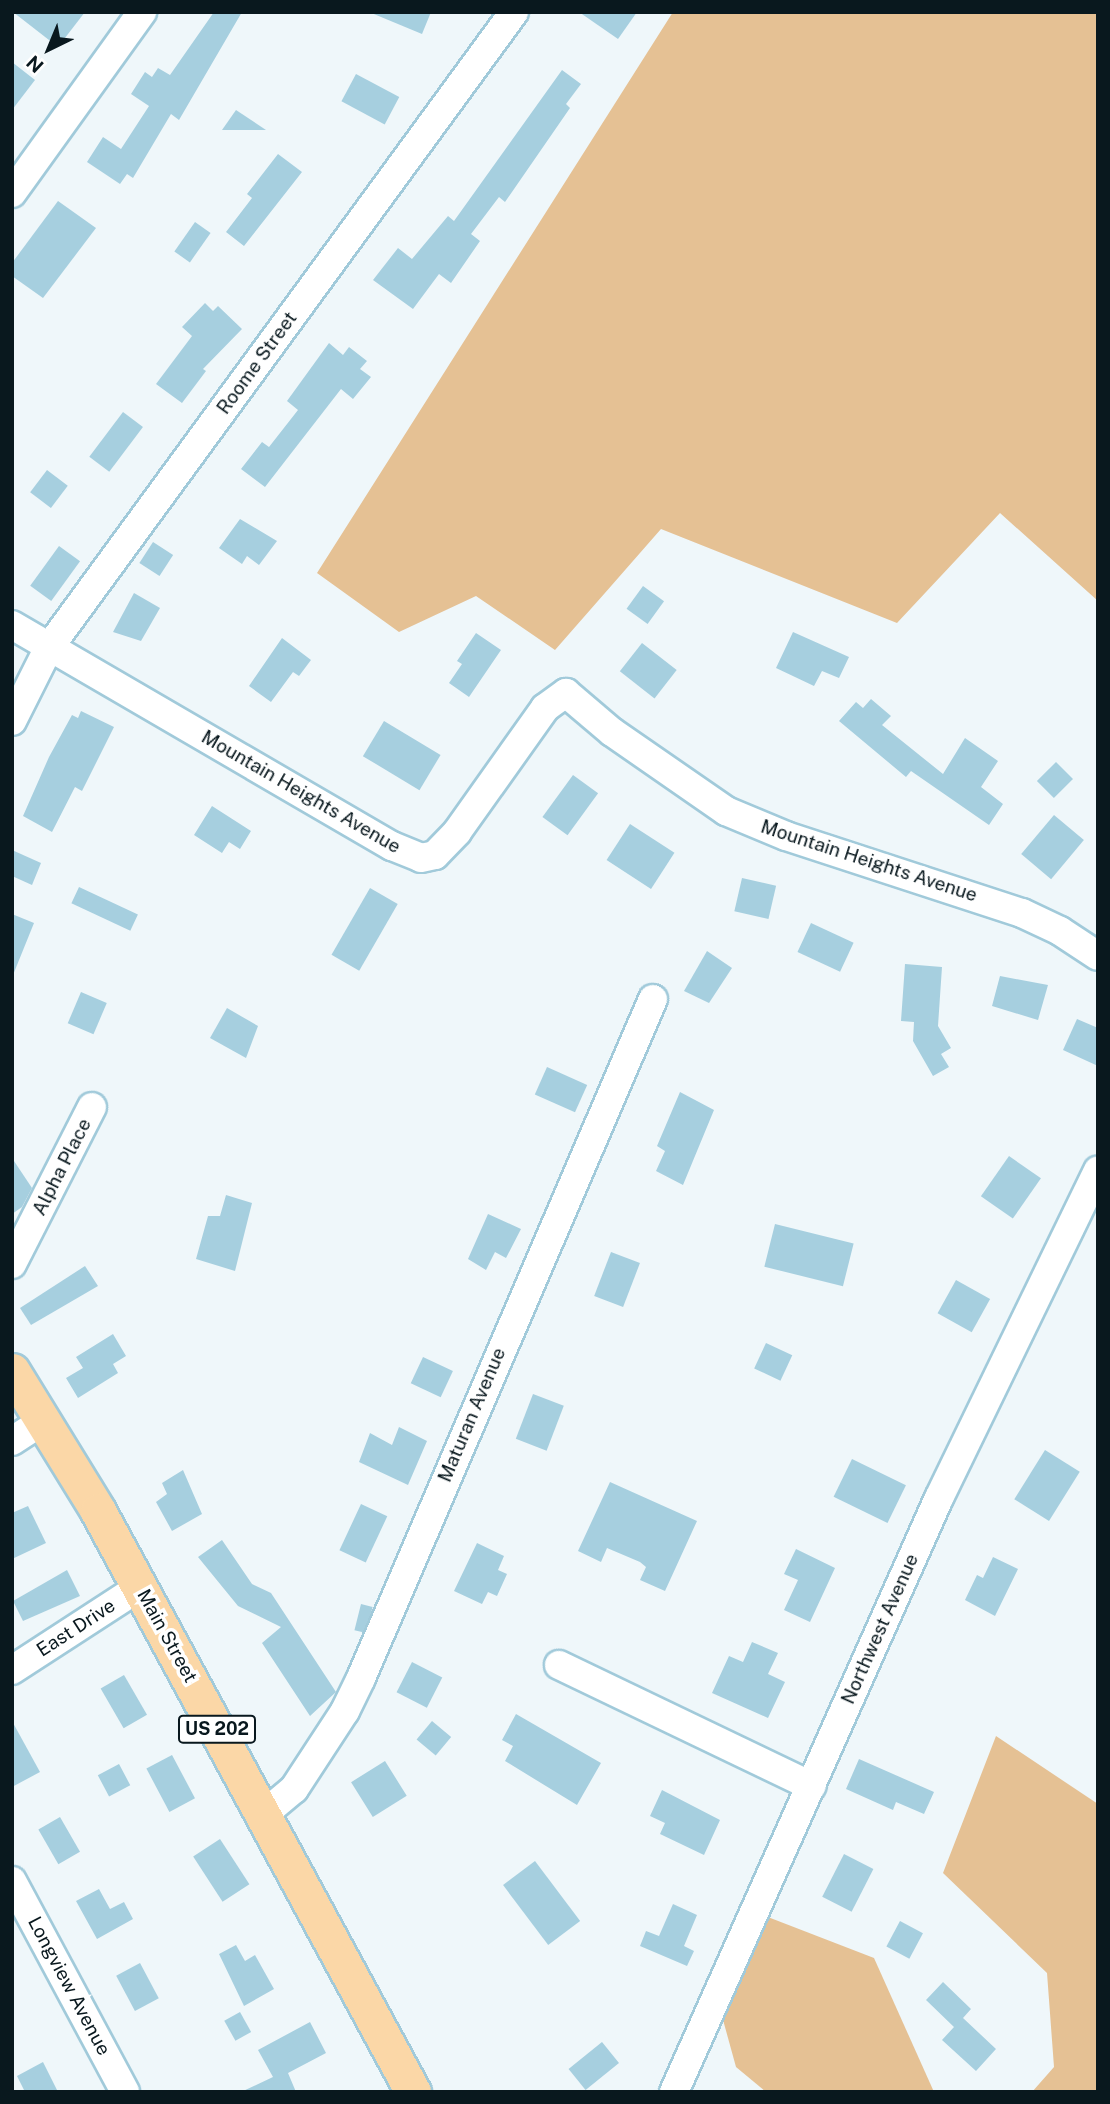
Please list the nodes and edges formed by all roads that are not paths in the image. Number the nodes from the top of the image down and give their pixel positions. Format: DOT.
graph roads {
  1 [pos="142,12"];
  2 [pos="514,12"];
  3 [pos="12,193"];
  4 [pos="12,625"];
  5 [pos="48,649"];
  6 [pos="12,721"];
  7 [pos="1098,956"];
  8 [pos="653,999"];
  9 [pos="92,1107"];
  10 [pos="1098,1171"];
  11 [pos="12,1264"];
  12 [pos="12,1371"];
  13 [pos="44,1420"];
  14 [pos="12,1441"];
  15 [pos="140,1587"];
  16 [pos="559,1665"];
  17 [pos="12,1670"];
  18 [pos="811,1786"];
  19 [pos="264,1814"];
  20 [pos="12,1881"];
  21 [pos="125,2092"];
  22 [pos="413,2092"];
  23 [pos="674,2092"];
  1 -- 3 [label="street"];
  2 -- 5 [label="street, Roome Street"];
  4 -- 5 [label="street, Mountain Heights Avenue"];
  5 -- 6 [label="street, Roome Street"];
  5 -- 7 [label="street, Mountain Heights Avenue"];
  8 -- 19 [label="street, Maturan Avenue"];
  9 -- 11 [label="street, Alpha Place"];
  10 -- 18 [label="street, Northwest Avenue"];
  12 -- 13 [label="main road, Main Street / US 202"];
  13 -- 14 [label="street"];
  13 -- 15 [label="main road, Main Street / US 202"];
  15 -- 17 [label="street, East Drive"];
  15 -- 19 [label="main road, Main Street / US 202"];
  16 -- 18 [label="street"];
  18 -- 23 [label="street, Northwest Avenue"];
  19 -- 22 [label="main road, Main Street / US 202"];
  20 -- 21 [label="street, Longview Avenue"];
}
